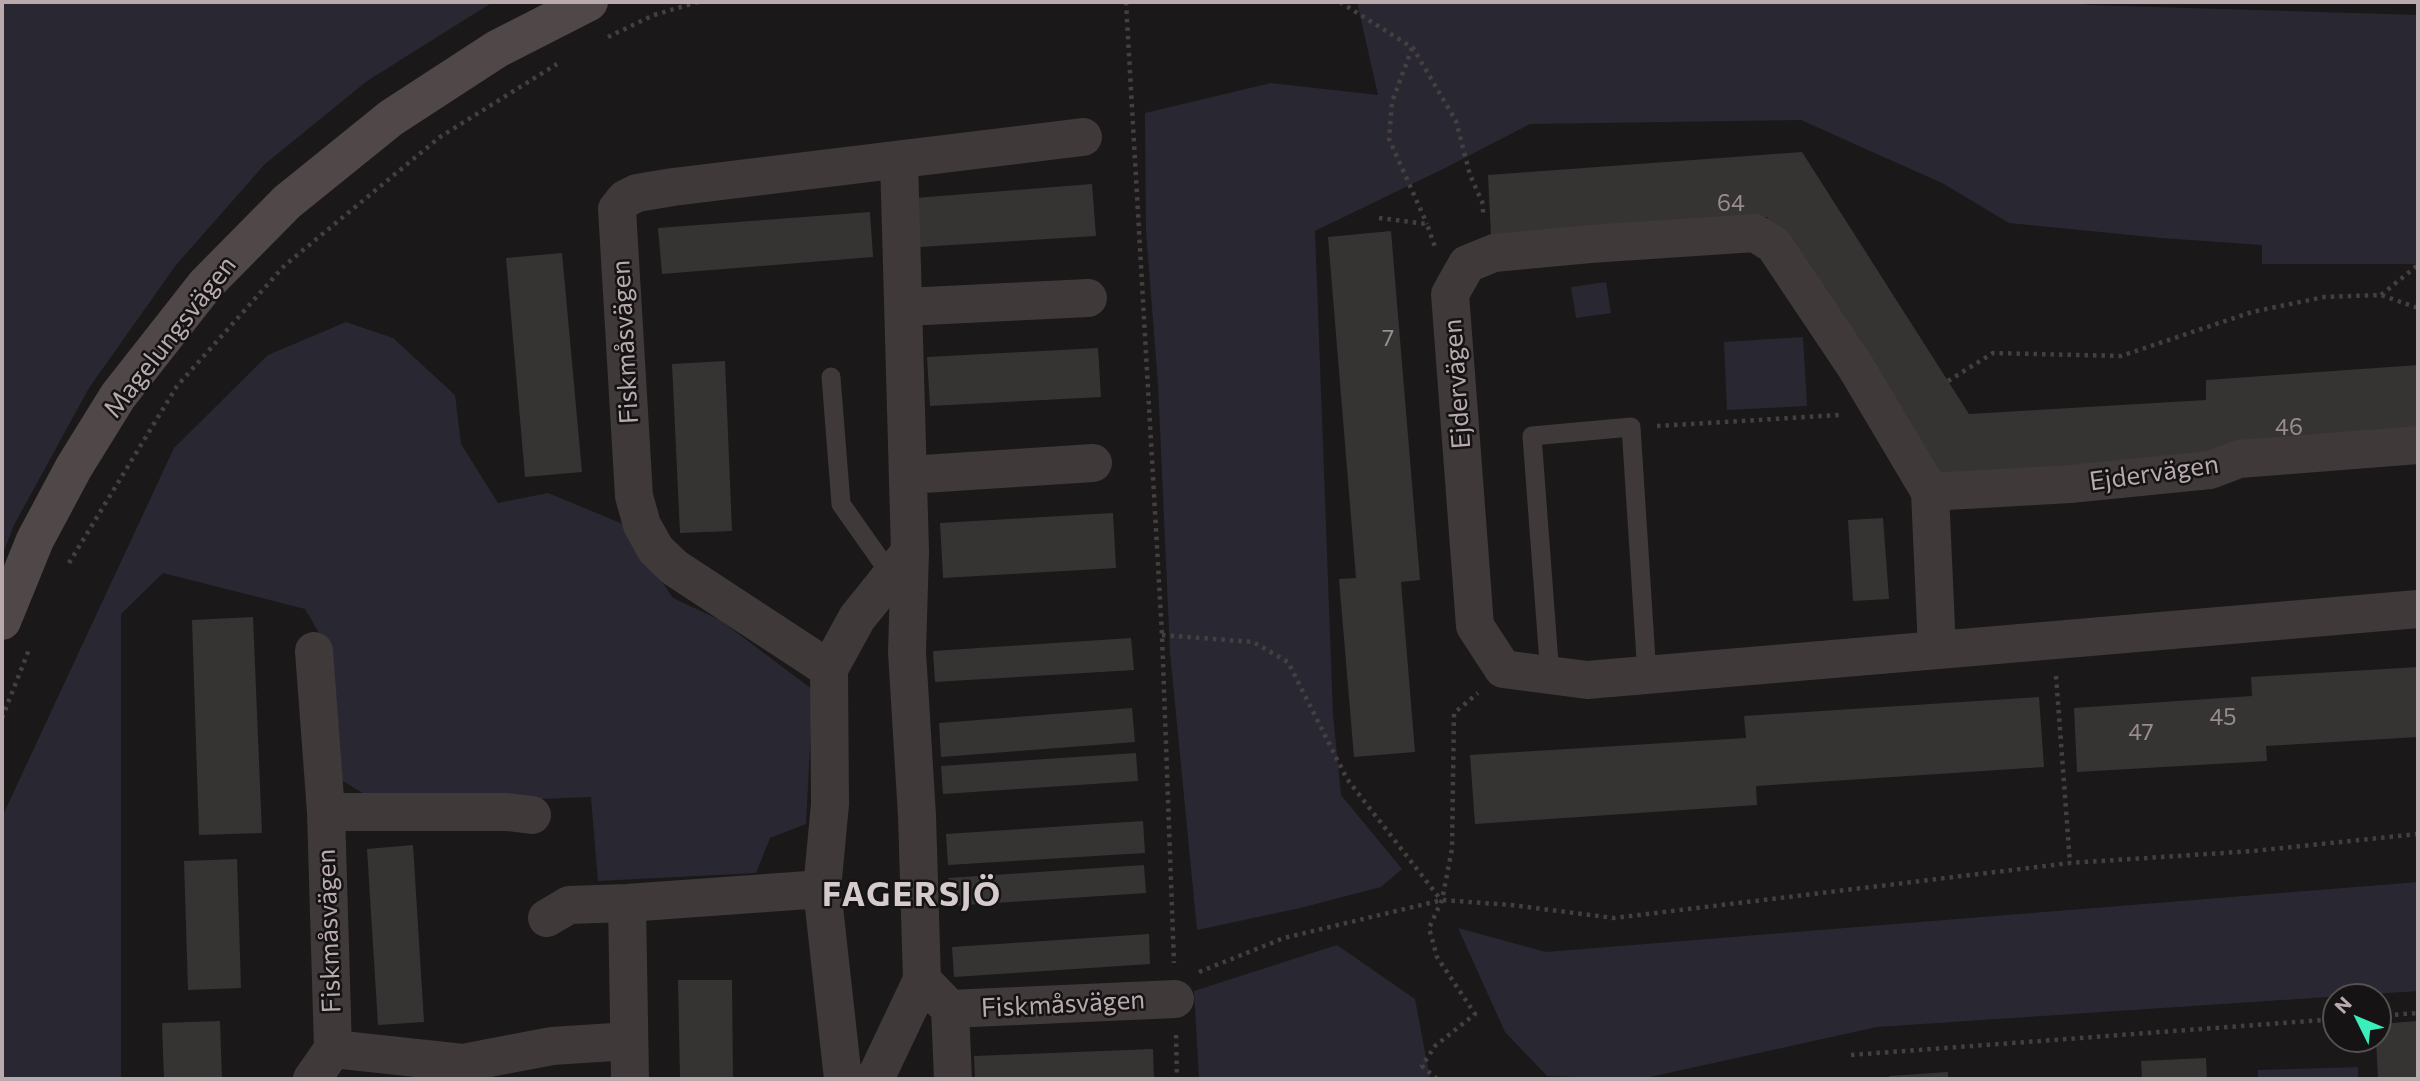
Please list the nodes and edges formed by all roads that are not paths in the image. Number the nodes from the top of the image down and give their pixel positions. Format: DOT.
graph roads {
  1 [pos="589,2"];
  2 [pos="1083,137"];
  3 [pos="899,160"];
  4 [pos="1088,298"];
  5 [pos="905,307"];
  6 [pos="831,377"];
  7 [pos="2418,445"];
  8 [pos="1093,463"];
  9 [pos="908,475"];
  10 [pos="1930,492"];
  11 [pos="900,564"];
  12 [pos="2418,609"];
  13 [pos="17,631"];
  14 [pos="1937,650"];
  15 [pos="314,651"];
  16 [pos="829,670"];
  17 [pos="1647,675"];
  18 [pos="1550,676"];
  19 [pos="326,813"];
  20 [pos="532,815"];
  21 [pos="822,889"];
  22 [pos="627,903"];
  23 [pos="547,918"];
  24 [pos="922,980"];
  25 [pos="1175,990"];
  26 [pos="950,1009"];
  27 [pos="629,1041"];
  28 [pos="323,1064"];
  29 [pos="463,1071"];
  30 [pos="630,1079"];
  31 [pos="843,1079"];
  32 [pos="875,1079"];
  33 [pos="953,1079"];
  1 -- 13 [label="main road, Magelungsvägen"];
  2 -- 3 [label="street, Fiskmåsvägen"];
  3 -- 5 [label="street"];
  3 -- 16 [label="street, Fiskmåsvägen"];
  4 -- 5 [label="street"];
  5 -- 9 [label="street"];
  6 -- 11 [label="lane"];
  7 -- 10 [label="street, Ejdervägen"];
  8 -- 9 [label="street"];
  9 -- 11 [label="street"];
  10 -- 14 [label="street"];
  10 -- 18 [label="street, Ejdervägen"];
  11 -- 16 [label="street"];
  11 -- 24 [label="street"];
  12 -- 14 [label="street"];
  14 -- 17 [label="street"];
  15 -- 19 [label="street, Fiskmåsvägen"];
  16 -- 21 [label="street"];
  17 -- 18 [label="street"];
  17 -- 18 [label="lane"];
  19 -- 20 [label="street, Fiskmåsvägen"];
  19 -- 28 [label="street, Fiskmåsvägen"];
  21 -- 22 [label="street"];
  21 -- 31 [label="street"];
  22 -- 23 [label="street"];
  22 -- 27 [label="street"];
  24 -- 26 [label="street, Fiskmåsvägen"];
  24 -- 32 [label="street"];
  25 -- 26 [label="street, Fiskmåsvägen"];
  26 -- 33 [label="street, Fiskmåsvägen"];
  27 -- 29 [label="street, Fiskmåsvägen"];
  27 -- 30 [label="street"];
  28 -- 29 [label="street, Fiskmåsvägen"];
}
